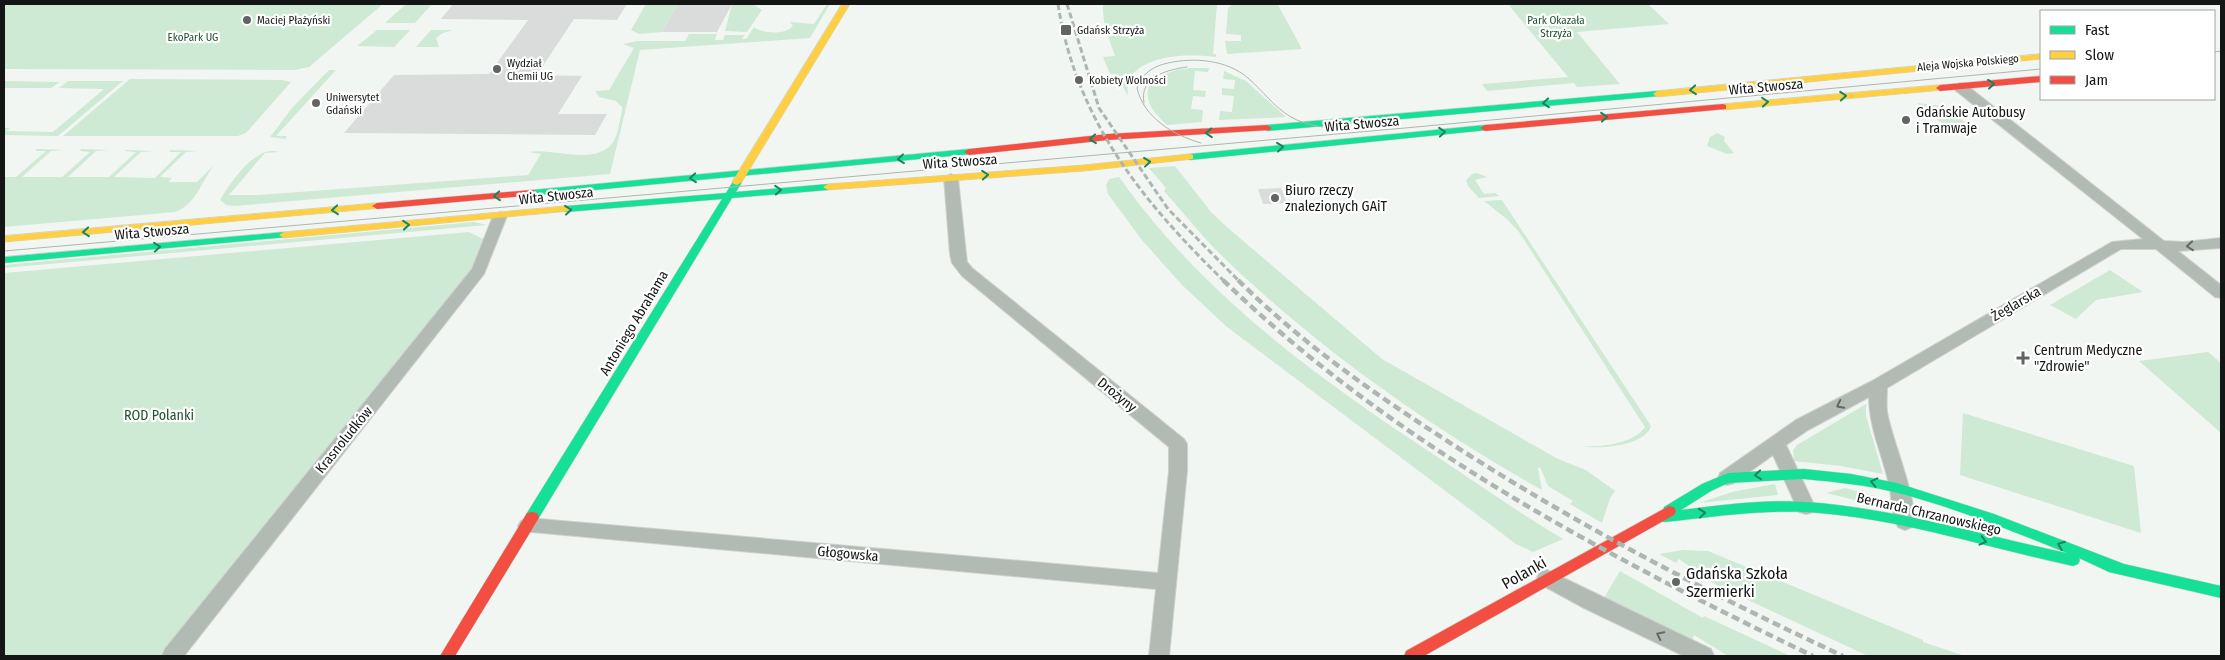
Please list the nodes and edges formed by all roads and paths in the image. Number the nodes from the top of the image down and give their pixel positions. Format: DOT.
graph roads {
  1 [pos="846,4"];
  2 [pos="2040,56"];
  3 [pos="1894,70"];
  4 [pos="2040,79"];
  5 [pos="1777,82"];
  6 [pos="1960,87"];
  7 [pos="1917,90"];
  8 [pos="1795,100"];
  9 [pos="742,174"];
  10 [pos="951,178"];
  11 [pos="730,194"];
  12 [pos="500,216"];
  13 [pos="4,239"];
  14 [pos="2221,243"];
  15 [pos="2159,245"];
  16 [pos="4,260"];
  17 [pos="2221,293"];
  18 [pos="1878,385"];
  19 [pos="1776,443"];
  20 [pos="1789,472"];
  21 [pos="1727,478"];
  22 [pos="1899,488"];
  23 [pos="1806,507"];
  24 [pos="1654,519"];
  25 [pos="1905,522"];
  26 [pos="528,526"];
  27 [pos="2122,569"];
  28 [pos="1547,578"];
  29 [pos="1167,582"];
  30 [pos="2221,592"];
  31 [pos="172,656"];
  32 [pos="447,656"];
  33 [pos="1159,656"];
  34 [pos="1411,656"];
  35 [pos="1704,656"];
  1 -- 9 [label="street, Antoniego Abrahama"];
  2 -- 3 [label="street, Aleja Wojska Polskiego"];
  3 -- 5 [label="street, Wita Stwosza"];
  6 -- 4 [label="street, Aleja Wojska Polskiego, one-way"];
  5 -- 8 [label="street"];
  5 -- 9 [label="street, Wita Stwosza, one-way"];
  6 -- 7 [label="street, Aleja Wojska Polskiego"];
  6 -- 15 [label="street"];
  8 -- 7 [label="street, Wita Stwosza, one-way"];
  10 -- 8 [label="street, Wita Stwosza, one-way"];
  9 -- 11 [label="street, Antoniego Abrahama"];
  9 -- 13 [label="street, Wita Stwosza, one-way"];
  11 -- 10 [label="street, Wita Stwosza, one-way"];
  10 -- 29 [label="street, Drożyny"];
  12 -- 11 [label="street, Wita Stwosza, one-way"];
  11 -- 26 [label="street, Antoniego Abrahama"];
  16 -- 12 [label="street, Wita Stwosza, one-way"];
  12 -- 31 [label="street, Krasnoludków"];
  14 -- 15 [label="street, Żeglarska, one-way"];
  15 -- 17 [label="street"];
  15 -- 18 [label="street, Żeglarska"];
  18 -- 19 [label="street, Żeglarska, one-way"];
  18 -- 22 [label="street"];
  19 -- 20 [label="street"];
  19 -- 21 [label="street, Żeglarska"];
  20 -- 21 [label="street, Bernarda Chrzanowskiego, one-way"];
  22 -- 20 [label="street, Bernarda Chrzanowskiego, one-way"];
  20 -- 23 [label="street"];
  21 -- 24 [label="street, Bernarda Chrzanowskiego"];
  22 -- 25 [label="street"];
  27 -- 22 [label="street, Bernarda Chrzanowskiego, one-way"];
  24 -- 23 [label="street, Bernarda Chrzanowskiego, one-way"];
  23 -- 25 [label="street, Bernarda Chrzanowskiego"];
  24 -- 28 [label="street, Polanki"];
  25 -- 27 [label="street, Bernarda Chrzanowskiego, one-way"];
  26 -- 29 [label="street, Głogowska"];
  26 -- 32 [label="street, Antoniego Abrahama"];
  27 -- 30 [label="street, Bernarda Chrzanowskiego"];
  28 -- 34 [label="street, Polanki"];
  35 -- 28 [label="street, one-way"];
  29 -- 33 [label="street, Drożyny"];
}
